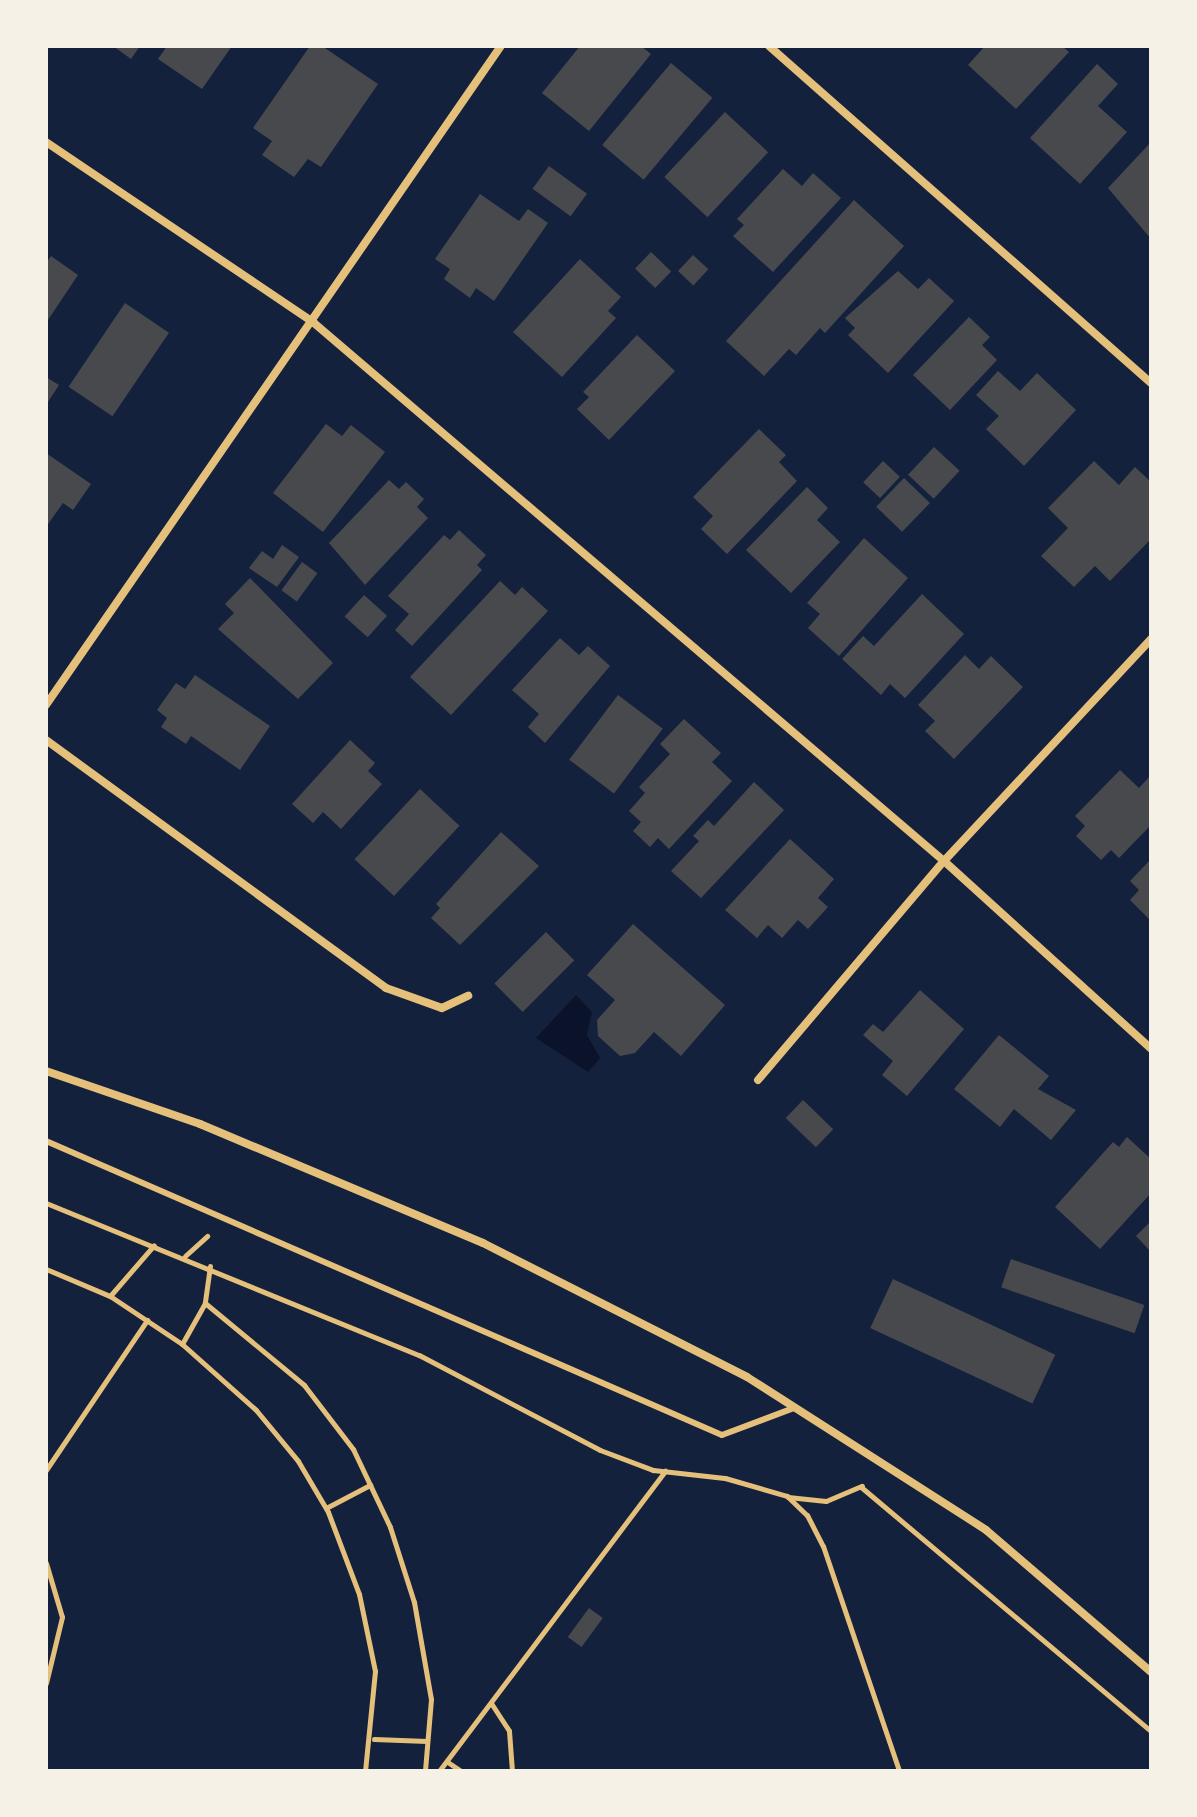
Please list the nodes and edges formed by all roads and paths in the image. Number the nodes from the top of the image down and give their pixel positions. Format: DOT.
graph roads {
  1 [pos="501,46"];
  2 [pos="769,46"];
  3 [pos="46,142"];
  4 [pos="314,323"];
  5 [pos="1151,383"];
  6 [pos="1151,639"];
  7 [pos="46,705"];
  8 [pos="46,740"];
  9 [pos="944,861"];
  10 [pos="468,996"];
  11 [pos="1151,1049"];
  12 [pos="46,1071"];
  13 [pos="758,1080"];
  14 [pos="46,1141"];
  15 [pos="46,1203"];
  16 [pos="155,1245"];
  17 [pos="188,1247"];
  18 [pos="185,1256"];
  19 [pos="210,1265"];
  20 [pos="46,1269"];
  21 [pos="110,1296"];
  22 [pos="205,1303"];
  23 [pos="147,1320"];
  24 [pos="182,1344"];
  25 [pos="794,1408"];
  26 [pos="46,1470"];
  27 [pos="665,1471"];
  28 [pos="868,1477"];
  29 [pos="370,1485"];
  30 [pos="861,1487"];
  31 [pos="787,1496"];
  32 [pos="326,1508"];
  33 [pos="46,1563"];
  34 [pos="1151,1672"];
  35 [pos="46,1683"];
  36 [pos="491,1703"];
  37 [pos="1151,1731"];
  38 [pos="374,1739"];
  39 [pos="427,1741"];
  40 [pos="449,1763"];
  41 [pos="365,1771"];
  42 [pos="425,1771"];
  43 [pos="439,1771"];
  44 [pos="461,1771"];
  45 [pos="512,1771"];
  46 [pos="899,1771"];
  1 -- 4 [label="street"];
  2 -- 5 [label="street"];
  3 -- 4 [label="street"];
  4 -- 7 [label="street"];
  4 -- 9 [label="street"];
  6 -- 9 [label="street"];
  8 -- 10 [label="street"];
  9 -- 11 [label="street"];
  9 -- 13 [label="street"];
  12 -- 25 [label="street"];
  14 -- 25 [label="lane"];
  15 -- 16 [label="path"];
  16 -- 18 [label="path"];
  16 -- 21 [label="path"];
  17 -- 18 [label="path"];
  18 -- 19 [label="path"];
  19 -- 22 [label="path"];
  19 -- 27 [label="path"];
  20 -- 21 [label="path"];
  21 -- 23 [label="path"];
  22 -- 24 [label="path"];
  22 -- 29 [label="path"];
  23 -- 24 [label="path"];
  23 -- 26 [label="path"];
  24 -- 32 [label="path"];
  25 -- 34 [label="street"];
  27 -- 31 [label="path"];
  27 -- 36 [label="path"];
  28 -- 30 [label="path"];
  29 -- 32 [label="path"];
  29 -- 39 [label="path"];
  30 -- 31 [label="path"];
  30 -- 37 [label="path"];
  31 -- 46 [label="path"];
  32 -- 38 [label="path"];
  33 -- 35 [label="path"];
  36 -- 40 [label="path"];
  36 -- 45 [label="path"];
  38 -- 39 [label="path"];
  38 -- 41 [label="path"];
  39 -- 42 [label="path"];
  40 -- 43 [label="path"];
  40 -- 44 [label="path"];
}
